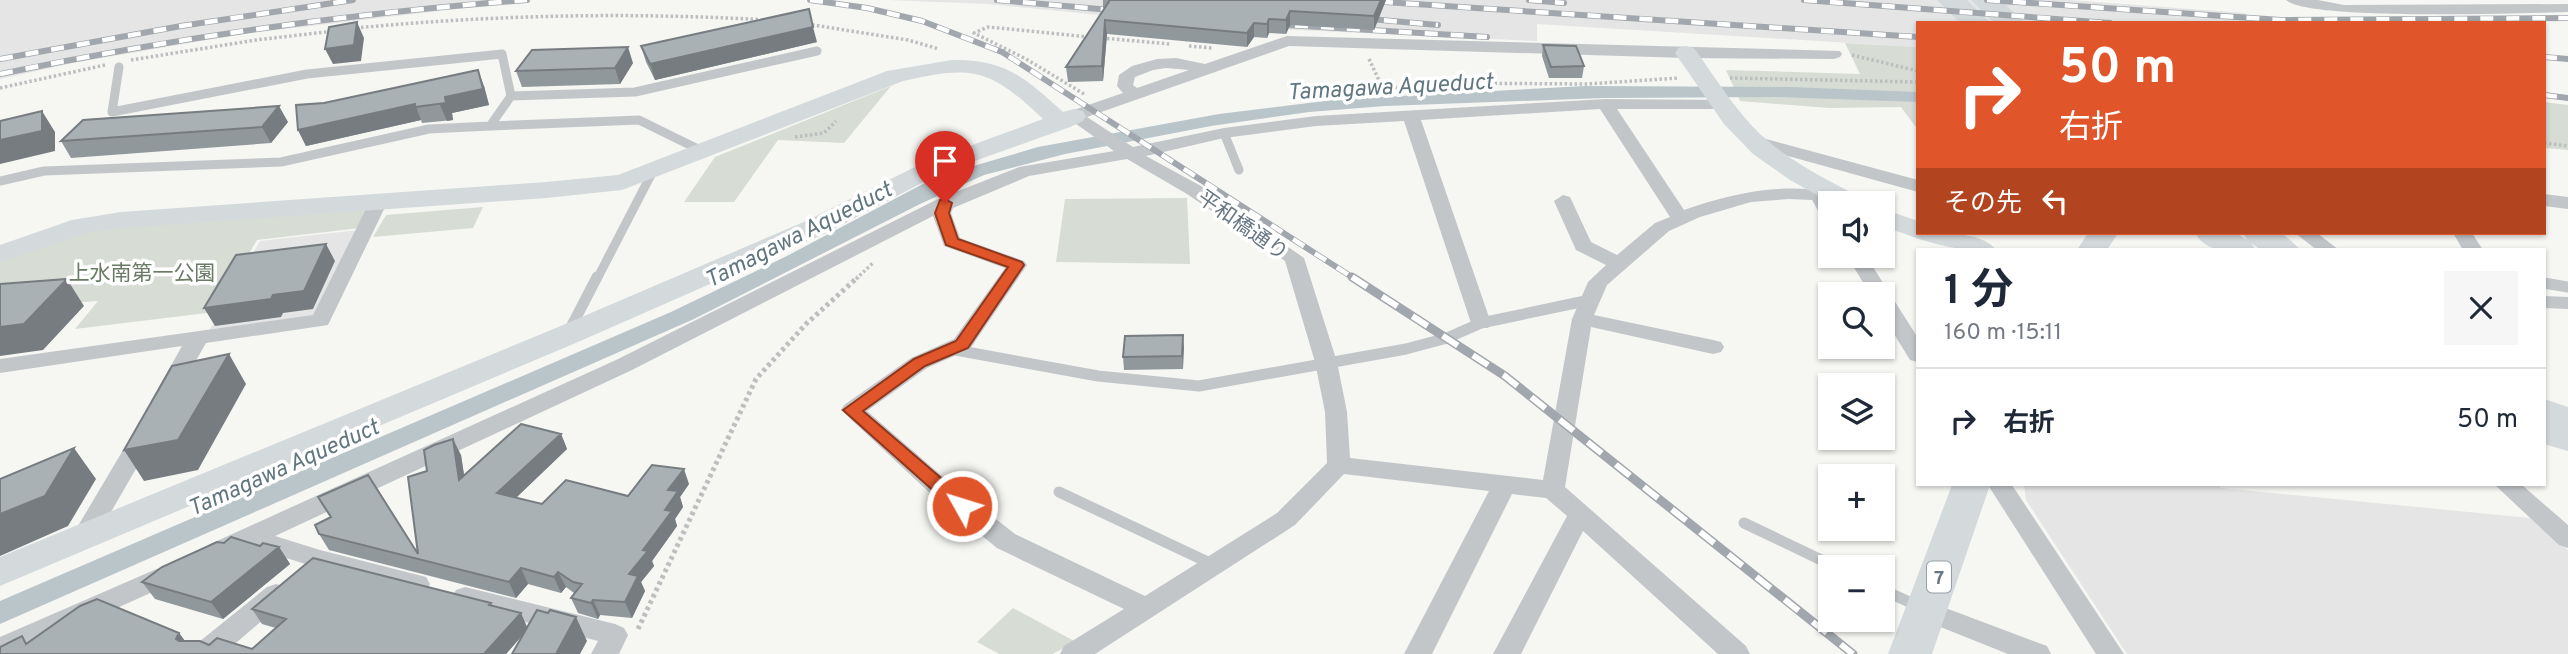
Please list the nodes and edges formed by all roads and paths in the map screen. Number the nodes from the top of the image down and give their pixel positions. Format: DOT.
graph roads {
  1 [pos="1951,0"];
  2 [pos="1985,0"];
  3 [pos="2293,0"];
  4 [pos="2383,4"];
  5 [pos="2568,8"];
  6 [pos="776,20"];
  7 [pos="1974,21"];
  8 [pos="2008,21"];
  9 [pos="797,22"];
  10 [pos="354,28"];
  11 [pos="342,30"];
  12 [pos="1107,31"];
  13 [pos="1102,38"];
  14 [pos="1361,41"];
  15 [pos="1171,44"];
  16 [pos="1185,45"];
  17 [pos="1213,48"];
  18 [pos="817,51"];
  19 [pos="1686,53"];
  20 [pos="1834,54"];
  21 [pos="128,61"];
  22 [pos="118,65"];
  23 [pos="966,67"];
  24 [pos="1207,70"];
  25 [pos="1916,70"];
  26 [pos="1916,82"];
  27 [pos="0,88"];
  28 [pos="1712,91"];
  29 [pos="1131,92"];
  30 [pos="511,96"];
  31 [pos="1605,104"];
  32 [pos="1410,114"];
  33 [pos="1075,122"];
  34 [pos="490,126"];
  35 [pos="1224,133"];
  36 [pos="1751,140"];
  37 [pos="2546,143"];
  38 [pos="2568,146"];
  39 [pos="1125,150"];
  40 [pos="702,151"];
  41 [pos="1239,170"];
  42 [pos="653,171"];
  43 [pos="0,181"];
  44 [pos="1916,185"];
  45 [pos="1817,190"];
  46 [pos="2546,200"];
  47 [pos="379,201"];
  48 [pos="1563,201"];
  49 [pos="945,203"];
  50 [pos="2568,203"];
  51 [pos="1680,218"];
  52 [pos="1895,221"];
  53 [pos="1916,229"];
  54 [pos="1933,235"];
  55 [pos="2215,235"];
  56 [pos="2263,235"];
  57 [pos="2308,235"];
  58 [pos="1976,248"];
  59 [pos="2235,248"];
  60 [pos="2280,248"];
  61 [pos="2326,248"];
  62 [pos="0,254"];
  63 [pos="876,260"];
  64 [pos="1618,263"];
  65 [pos="2546,283"];
  66 [pos="2568,287"];
  67 [pos="2546,302"];
  68 [pos="2568,303"];
  69 [pos="1586,310"];
  70 [pos="1895,318"];
  71 [pos="1481,323"];
  72 [pos="567,335"];
  73 [pos="198,338"];
  74 [pos="1713,347"];
  75 [pos="950,349"];
  76 [pos="1916,352"];
  77 [pos="1326,362"];
  78 [pos="0,366"];
  79 [pos="2546,392"];
  80 [pos="2568,401"];
  81 [pos="2546,414"];
  82 [pos="2568,423"];
  83 [pos="2546,431"];
  84 [pos="2568,439"];
  85 [pos="1339,465"];
  86 [pos="1504,486"];
  87 [pos="1972,486"];
  88 [pos="2001,486"];
  89 [pos="2509,486"];
  90 [pos="1553,490"];
  91 [pos="1059,492"];
  92 [pos="1580,514"];
  93 [pos="1744,523"];
  94 [pos="84,537"];
  95 [pos="251,537"];
  96 [pos="2568,539"];
  97 [pos="1818,558"];
  98 [pos="318,559"];
  99 [pos="1214,565"];
  100 [pos="0,572"];
  101 [pos="1895,596"];
  102 [pos="1147,608"];
  103 [pos="1927,611"];
  104 [pos="632,642"];
  105 [pos="0,649"];
  106 [pos="204,654"];
  107 [pos="605,654"];
  108 [pos="1074,654"];
  109 [pos="1418,654"];
  110 [pos="1507,654"];
  111 [pos="1736,654"];
  112 [pos="1910,654"];
  113 [pos="2038,654"];
  114 [pos="2110,654"];
  1 -- 7 [label="highway"];
  2 -- 8 [label="highway"];
  3 -- 4 [label="street"];
  4 -- 5 [label="street"];
  6 -- 10 [label="path"];
  9 -- 23 [label="path"];
  11 -- 21 [label="path"];
  12 -- 13 [label="path"];
  13 -- 15 [label="path"];
  13 -- 29 [label="path"];
  14 -- 19 [label="street"];
  14 -- 24 [label="street"];
  14 -- 28 [label="path"];
  16 -- 17 [label="path"];
  18 -- 30 [label="lane"];
  19 -- 20 [label="street"];
  19 -- 28 [label="street"];
  20 -- 25 [label="path"];
  22 -- 27 [label="path"];
  22 -- 30 [label="lane"];
  23 -- 33 [label="street"];
  23 -- 40 [label="street"];
  24 -- 29 [label="street"];
  24 -- 29 [label="street"];
  26 -- 28 [label="path"];
  28 -- 31 [label="street"];
  28 -- 36 [label="street"];
  29 -- 33 [label="street"];
  30 -- 34 [label="lane"];
  31 -- 32 [label="street"];
  31 -- 51 [label="street"];
  32 -- 35 [label="street"];
  32 -- 71 [label="street"];
  33 -- 39 [label="street, 平和橋通り"];
  33 -- 72 [label="street"];
  34 -- 40 [label="lane"];
  34 -- 43 [label="lane"];
  35 -- 39 [label="street"];
  35 -- 41 [label="lane"];
  36 -- 44 [label="street"];
  36 -- 45 [label="street"];
  37 -- 38 [label="path"];
  39 -- 49 [label="street"];
  39 -- 77 [label="street, 平和橋通り"];
  40 -- 42 [label="street"];
  42 -- 47 [label="street"];
  42 -- 72 [label="lane"];
  45 -- 51 [label="street"];
  46 -- 50 [label="street"];
  47 -- 62 [label="street"];
  47 -- 73 [label="street"];
  48 -- 64 [label="street"];
  49 -- 75 [label="street"];
  49 -- 95 [label="street"];
  51 -- 64 [label="street"];
  52 -- 53 [label="street"];
  54 -- 58 [label="street"];
  55 -- 59 [label="highway"];
  56 -- 60 [label="highway"];
  57 -- 61 [label="street"];
  63 -- 104 [label="path"];
  64 -- 69 [label="street"];
  65 -- 66 [label="lane"];
  67 -- 68 [label="street"];
  69 -- 71 [label="lane"];
  69 -- 74 [label="street"];
  69 -- 90 [label="street"];
  70 -- 76 [label="street"];
  71 -- 77 [label="lane"];
  72 -- 94 [label="street"];
  73 -- 78 [label="street"];
  73 -- 94 [label="street"];
  75 -- 77 [label="lane"];
  75 -- 102 [label="street"];
  77 -- 85 [label="street, 平和橋通り"];
  79 -- 80 [label="highway"];
  81 -- 82 [label="highway"];
  83 -- 84 [label="main road"];
  85 -- 86 [label="street"];
  85 -- 99 [label="street"];
  86 -- 90 [label="street"];
  86 -- 109 [label="street"];
  87 -- 103 [label="main road, 7"];
  88 -- 114 [label="street"];
  89 -- 96 [label="street"];
  90 -- 92 [label="street"];
  91 -- 99 [label="lane"];
  92 -- 110 [label="street"];
  92 -- 111 [label="street"];
  93 -- 97 [label="lane"];
  94 -- 100 [label="street"];
  95 -- 98 [label="street"];
  95 -- 105 [label="street"];
  98 -- 106 [label="street"];
  98 -- 107 [label="street"];
  99 -- 102 [label="street"];
  101 -- 103 [label="lane"];
  102 -- 108 [label="street"];
  103 -- 112 [label="main road, 7"];
  103 -- 113 [label="street"];
}
